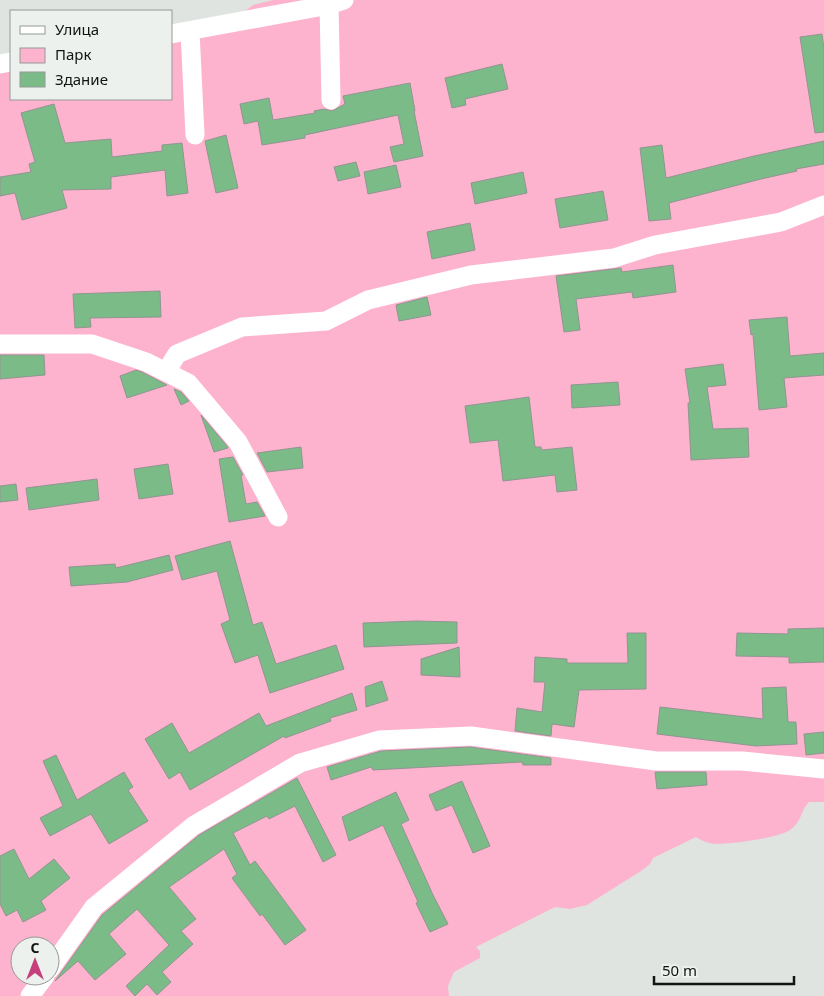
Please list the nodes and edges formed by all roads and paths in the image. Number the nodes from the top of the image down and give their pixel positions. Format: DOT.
graph roads {
  1 [pos="337,3"];
  2 [pos="190,31"];
  3 [pos="172,34"];
  4 [pos="331,100"];
  5 [pos="195,135"];
  6 [pos="824,205"];
  7 [pos="0,344"];
  8 [pos="166,372"];
  9 [pos="278,517"];
  10 [pos="824,769"];
  11 [pos="60,955"];
  1 -- 2 [label="lane"];
  1 -- 4 [label="lane"];
  2 -- 3 [label="lane"];
  2 -- 5 [label="lane"];
  6 -- 8 [label="lane"];
  7 -- 8 [label="lane"];
  8 -- 9 [label="lane"];
  10 -- 11 [label="lane"];
}
